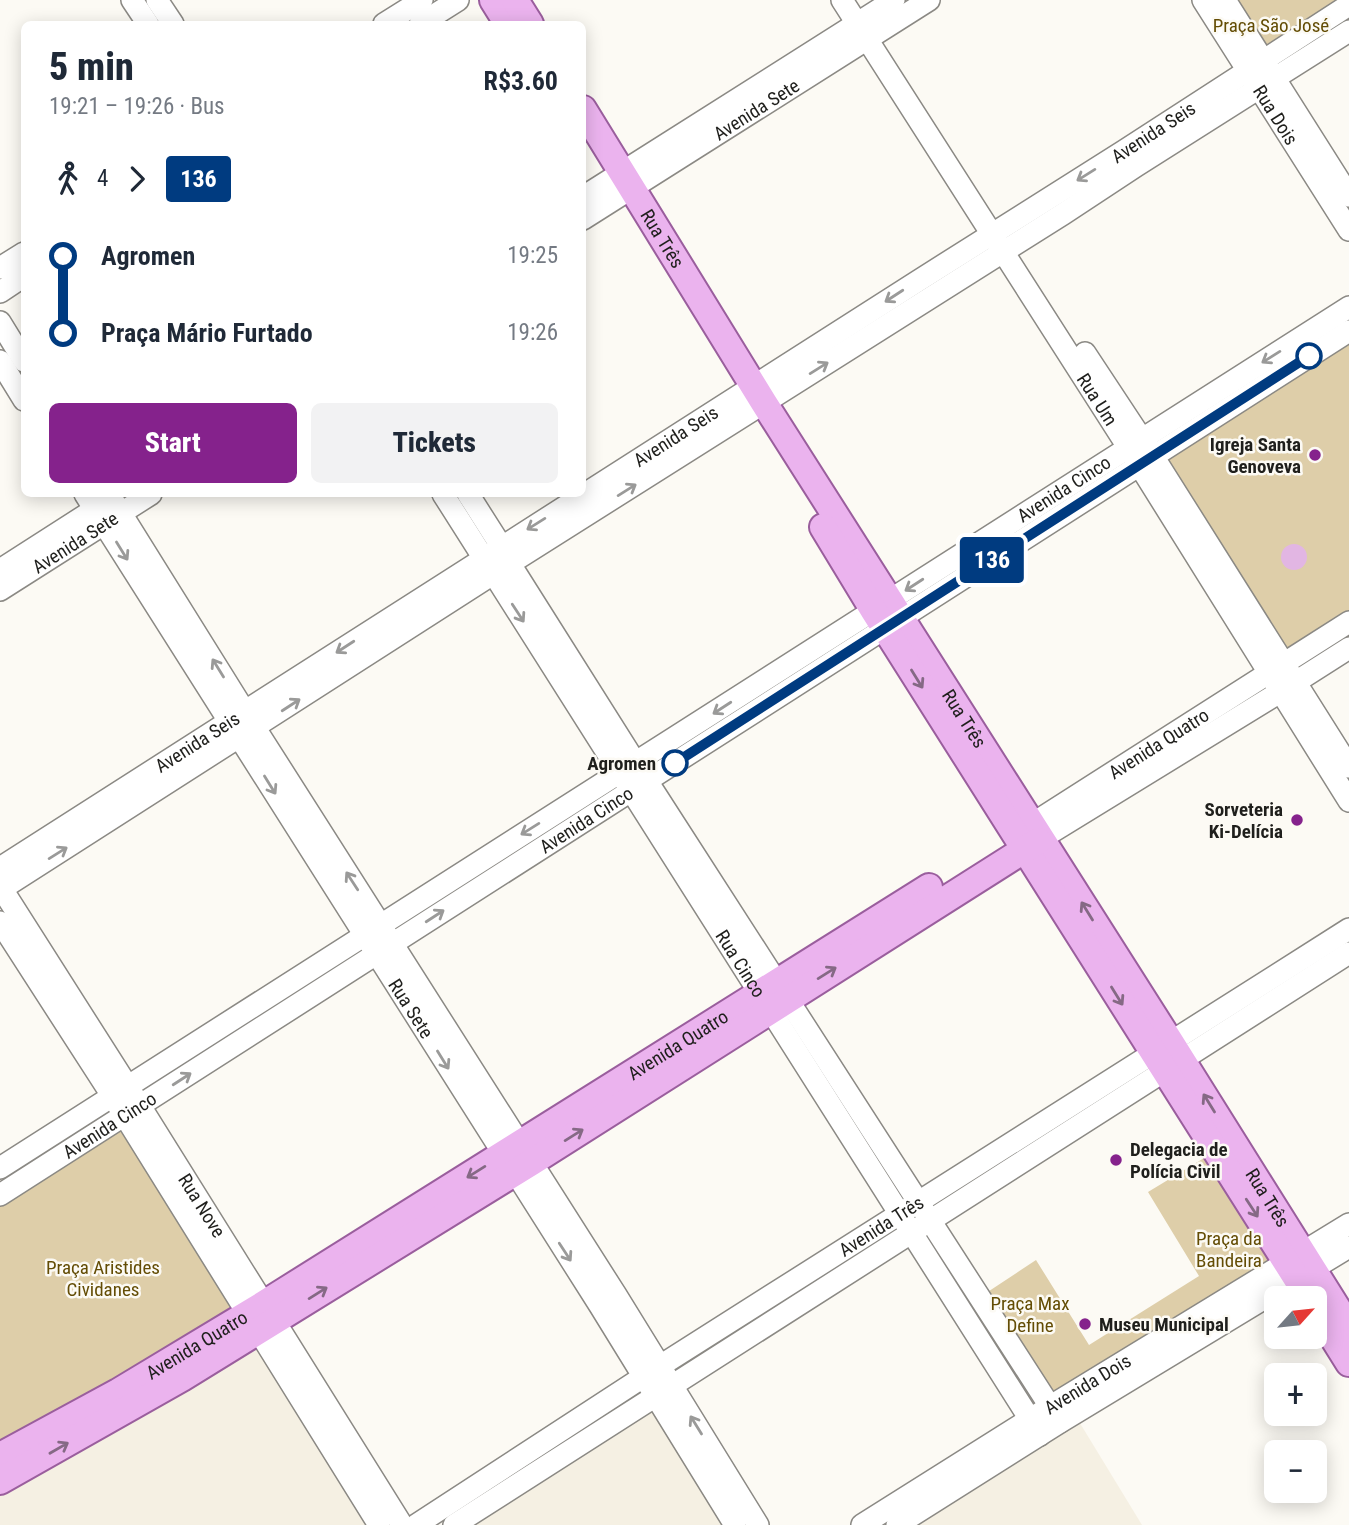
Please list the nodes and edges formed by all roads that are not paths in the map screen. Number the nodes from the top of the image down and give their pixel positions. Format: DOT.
graph roads {
  1 [pos="132,0"];
  2 [pos="157,0"];
  3 [pos="422,0"];
  4 [pos="458,0"];
  5 [pos="493,0"];
  6 [pos="515,0"];
  7 [pos="842,0"];
  8 [pos="894,0"];
  9 [pos="929,0"];
  10 [pos="1203,0"];
  11 [pos="1225,0"];
  12 [pos="1349,5"];
  13 [pos="146,21"];
  14 [pos="171,21"];
  15 [pos="389,21"];
  16 [pos="425,21"];
  17 [pos="506,21"];
  18 [pos="528,21"];
  19 [pos="866,22"];
  20 [pos="1349,31"];
  21 [pos="1261,74"];
  22 [pos="586,115"];
  23 [pos="586,146"];
  24 [pos="620,185"];
  25 [pos="586,196"];
  26 [pos="1349,196"];
  27 [pos="586,216"];
  28 [pos="1349,230"];
  29 [pos="1003,240"];
  30 [pos="21,255"];
  31 [pos="0,268"];
  32 [pos="21,278"];
  33 [pos="0,292"];
  34 [pos="1349,307"];
  35 [pos="0,322"];
  36 [pos="1349,331"];
  37 [pos="21,356"];
  38 [pos="0,361"];
  39 [pos="21,395"];
  40 [pos="753,398"];
  41 [pos="1141,452"];
  42 [pos="136,497"];
  43 [pos="445,497"];
  44 [pos="469,497"];
  45 [pos="106,503"];
  46 [pos="497,560"];
  47 [pos="0,570"];
  48 [pos="0,590"];
  49 [pos="888,615"];
  50 [pos="1349,622"];
  51 [pos="1349,648"];
  52 [pos="1276,669"];
  53 [pos="1288,687"];
  54 [pos="242,724"];
  55 [pos="1349,767"];
  56 [pos="634,776"];
  57 [pos="1349,801"];
  58 [pos="1029,836"];
  59 [pos="1,883"];
  60 [pos="0,922"];
  61 [pos="1349,929"];
  62 [pos="379,940"];
  63 [pos="1349,953"];
  64 [pos="774,996"];
  65 [pos="281,1003"];
  66 [pos="1168,1057"];
  67 [pos="120,1092"];
  68 [pos="132,1111"];
  69 [pos="517,1158"];
  70 [pos="0,1168"];
  71 [pos="0,1195"];
  72 [pos="918,1203"];
  73 [pos="930,1222"];
  74 [pos="905,1224"];
  75 [pos="1349,1224"];
  76 [pos="1349,1247"];
  77 [pos="1302,1272"];
  78 [pos="261,1317"];
  79 [pos="1349,1327"];
  80 [pos="1327,1328"];
  81 [pos="1349,1363"];
  82 [pos="652,1371"];
  83 [pos="664,1390"];
  84 [pos="1056,1414"];
  85 [pos="1035,1427"];
  86 [pos="5,1461"];
  87 [pos="744,1521"];
  88 [pos="379,1525"];
  89 [pos="402,1525"];
  90 [pos="416,1525"];
  91 [pos="454,1525"];
  92 [pos="862,1525"];
  93 [pos="897,1525"];
  1 -- 13 [label="street"];
  2 -- 14 [label="street"];
  3 -- 15 [label="street"];
  4 -- 16 [label="street"];
  5 -- 17 [label="main road"];
  6 -- 18 [label="main road"];
  7 -- 19 [label="street, Rua Um"];
  8 -- 19 [label="street, Avenida Sete"];
  9 -- 19 [label="street, Avenida Sete"];
  10 -- 21 [label="street, Rua Dois"];
  11 -- 21 [label="street, Rua Dois"];
  12 -- 21 [label="street, Avenida Seis"];
  19 -- 24 [label="street, Avenida Sete"];
  19 -- 29 [label="street, Rua Um"];
  20 -- 21 [label="street, Avenida Seis"];
  21 -- 26 [label="street, Rua Dois"];
  21 -- 28 [label="street, Rua Dois"];
  21 -- 29 [label="street, Avenida Seis"];
  22 -- 24 [label="main road, Rua Três"];
  23 -- 24 [label="main road, Rua Três"];
  24 -- 25 [label="street, Avenida Sete"];
  24 -- 27 [label="street, Avenida Sete"];
  24 -- 40 [label="main road, Rua Três"];
  29 -- 40 [label="street, Avenida Seis"];
  29 -- 41 [label="street, Rua Um"];
  30 -- 31 [label="street"];
  32 -- 33 [label="street"];
  34 -- 41 [label="street, Avenida Cinco, one-way"];
  35 -- 37 [label="street"];
  36 -- 41 [label="street, Avenida Cinco"];
  38 -- 39 [label="street"];
  40 -- 46 [label="street, Avenida Seis"];
  40 -- 49 [label="main road, Rua Três"];
  41 -- 49 [label="street, Avenida Cinco"];
  41 -- 52 [label="street, Rua Um"];
  42 -- 45 [label="street, Avenida Sete"];
  43 -- 46 [label="street, Rua Cinco"];
  44 -- 46 [label="street, Rua Cinco"];
  45 -- 47 [label="street, Avenida Sete"];
  45 -- 48 [label="street, Avenida Sete"];
  45 -- 54 [label="street, Rua Sete"];
  46 -- 54 [label="street, Avenida Seis"];
  46 -- 56 [label="street, Rua Cinco"];
  49 -- 56 [label="street, Avenida Cinco"];
  49 -- 58 [label="main road, Rua Três"];
  50 -- 52 [label="street, Avenida Quatro"];
  51 -- 53 [label="street, Avenida Quatro"];
  52 -- 53 [label="street, Rua Um"];
  52 -- 58 [label="street, Avenida Quatro"];
  53 -- 55 [label="street, Rua Um"];
  53 -- 57 [label="street, Rua Um"];
  53 -- 58 [label="street, Avenida Quatro"];
  54 -- 59 [label="street, Avenida Seis"];
  54 -- 62 [label="street, Rua Sete"];
  56 -- 62 [label="street, Avenida Cinco"];
  56 -- 64 [label="street, Rua Cinco"];
  58 -- 64 [label="main road, Avenida Quatro"];
  58 -- 66 [label="main road, Rua Três"];
  59 -- 67 [label="street, Rua Nove"];
  60 -- 67 [label="street, Rua Nove"];
  61 -- 66 [label="street, Avenida Três"];
  62 -- 65 [label="street, Avenida Cinco"];
  62 -- 69 [label="street, Rua Sete"];
  63 -- 66 [label="street, Avenida Três"];
  64 -- 69 [label="main road, Avenida Quatro"];
  64 -- 72 [label="street, Rua Cinco"];
  64 -- 74 [label="street, Rua Cinco"];
  65 -- 67 [label="street, Avenida Cinco"];
  68 -- 65 [label="street, Avenida Cinco, one-way"];
  66 -- 72 [label="street, Avenida Três"];
  66 -- 73 [label="street, Avenida Três"];
  66 -- 77 [label="main road, Rua Três"];
  67 -- 68 [label="street, Rua Nove"];
  67 -- 70 [label="street, Avenida Cinco"];
  68 -- 71 [label="street, Avenida Cinco"];
  68 -- 78 [label="street, Rua Nove"];
  69 -- 78 [label="main road, Avenida Quatro"];
  69 -- 82 [label="street, Rua Sete"];
  72 -- 73 [label="street, Rua Cinco"];
  72 -- 74 [label="street, Avenida Três"];
  73 -- 74 [label="street, Avenida Três"];
  73 -- 84 [label="street, Rua Cinco"];
  74 -- 82 [label="street, Avenida Três"];
  74 -- 83 [label="street, Avenida Três"];
  74 -- 85 [label="street, Rua Cinco"];
  75 -- 77 [label="street, Avenida Dois"];
  76 -- 77 [label="street, Avenida Dois"];
  77 -- 79 [label="main road, Rua Três"];
  77 -- 84 [label="street, Avenida Dois"];
  78 -- 86 [label="main road, Avenida Quatro"];
  78 -- 88 [label="street, Rua Nove"];
  78 -- 89 [label="street, Rua Nove"];
  80 -- 81 [label="main road"];
  82 -- 83 [label="street, Rua Sete"];
  82 -- 90 [label="street, Avenida Três"];
  83 -- 87 [label="street, Rua Sete"];
  83 -- 91 [label="street, Avenida Três"];
  84 -- 85 [label="street, Avenida Dois"];
  85 -- 92 [label="street, Avenida Dois"];
  85 -- 93 [label="street, Avenida Dois"];
}
